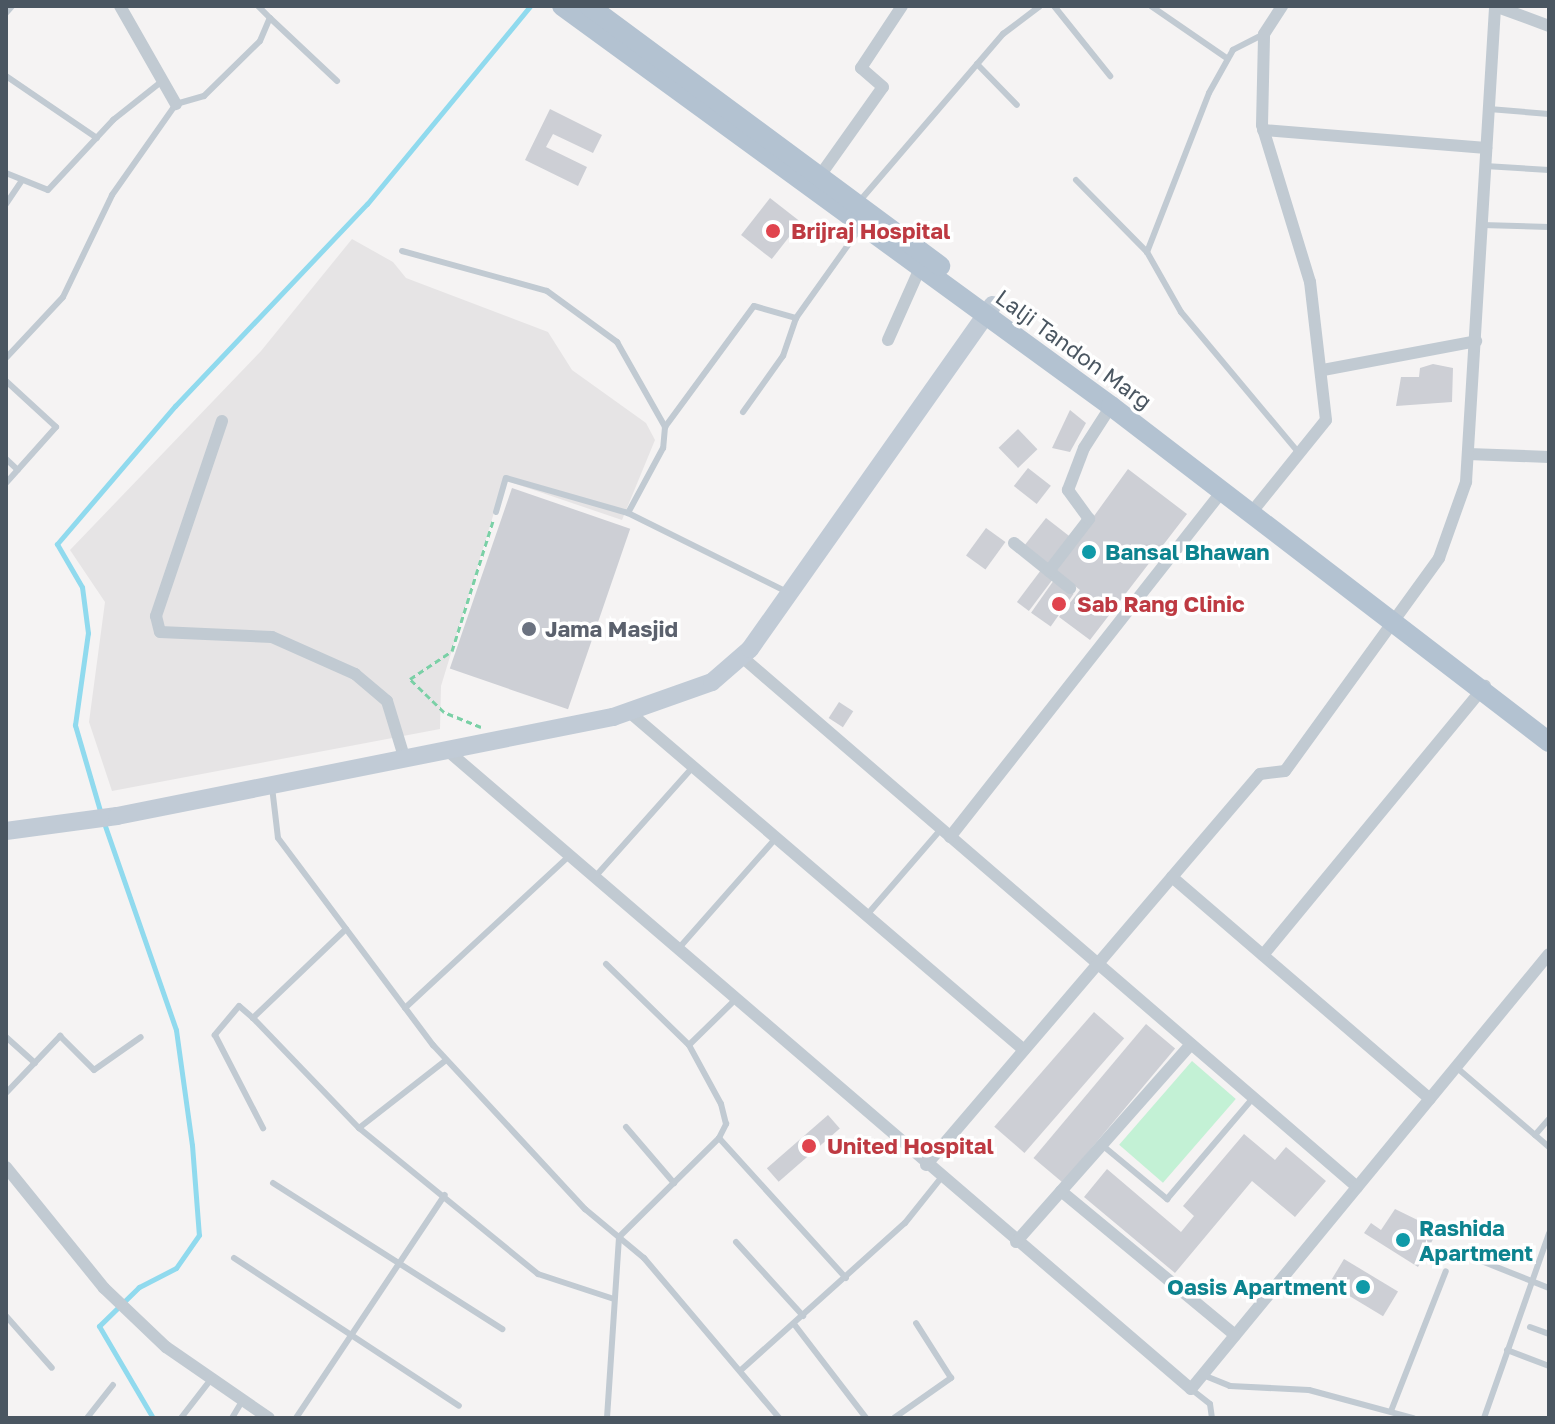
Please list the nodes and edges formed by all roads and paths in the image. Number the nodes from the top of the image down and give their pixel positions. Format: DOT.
graph roads {
  1 [pos="12,6"];
  2 [pos="120,6"];
  3 [pos="258,6"];
  4 [pos="562,6"];
  5 [pos="589,6"];
  6 [pos="902,6"];
  7 [pos="1040,6"];
  8 [pos="1054,6"];
  9 [pos="1151,6"];
  10 [pos="1282,6"];
  11 [pos="1495,6"];
  12 [pos="6,13"];
  13 [pos="270,18"];
  14 [pos="1549,26"];
  15 [pos="1264,34"];
  16 [pos="1228,59"];
  17 [pos="977,64"];
  18 [pos="6,76"];
  19 [pos="1110,76"];
  20 [pos="337,81"];
  21 [pos="161,82"];
  22 [pos="679,82"];
  23 [pos="176,104"];
  24 [pos="1017,105"];
  25 [pos="1489,109"];
  26 [pos="1549,114"];
  27 [pos="1263,130"];
  28 [pos="97,138"];
  29 [pos="1486,148"];
  30 [pos="1485,166"];
  31 [pos="1549,170"];
  32 [pos="6,173"];
  33 [pos="819,177"];
  34 [pos="1076,180"];
  35 [pos="21,182"];
  36 [pos="6,204"];
  37 [pos="863,215"];
  38 [pos="1482,225"];
  39 [pos="1549,227"];
  40 [pos="402,251"];
  41 [pos="1147,252"];
  42 [pos="920,268"];
  43 [pos="990,310"];
  44 [pos="796,318"];
  45 [pos="888,340"];
  46 [pos="1476,341"];
  47 [pos="6,343"];
  48 [pos="14,349"];
  49 [pos="6,358"];
  50 [pos="1323,370"];
  51 [pos="6,381"];
  52 [pos="1111,406"];
  53 [pos="743,412"];
  54 [pos="222,421"];
  55 [pos="665,427"];
  56 [pos="1468,454"];
  57 [pos="1302,456"];
  58 [pos="1549,457"];
  59 [pos="6,459"];
  60 [pos="18,470"];
  61 [pos="6,483"];
  62 [pos="1222,491"];
  63 [pos="1255,510"];
  64 [pos="496,512"];
  65 [pos="628,513"];
  66 [pos="1014,543"];
  67 [pos="1049,571"];
  68 [pos="1070,588"];
  69 [pos="790,593"];
  70 [pos="1399,621"];
  71 [pos="742,657"];
  72 [pos="1484,686"];
  73 [pos="628,711"];
  74 [pos="1549,738"];
  75 [pos="501,740"];
  76 [pos="448,751"];
  77 [pos="405,760"];
  78 [pos="693,767"];
  79 [pos="272,787"];
  80 [pos="6,831"];
  81 [pos="945,833"];
  82 [pos="776,838"];
  83 [pos="568,857"];
  84 [pos="1172,877"];
  85 [pos="594,879"];
  86 [pos="866,916"];
  87 [pos="346,929"];
  88 [pos="676,950"];
  89 [pos="1549,954"];
  90 [pos="1263,955"];
  91 [pos="606,964"];
  92 [pos="1098,964"];
  93 [pos="734,1001"];
  94 [pos="405,1008"];
  95 [pos="253,1018"];
  96 [pos="6,1037"];
  97 [pos="141,1037"];
  98 [pos="1191,1044"];
  99 [pos="689,1045"];
  100 [pos="1024,1050"];
  101 [pos="446,1060"];
  102 [pos="35,1063"];
  103 [pos="1456,1067"];
  104 [pos="6,1093"];
  105 [pos="1253,1098"];
  106 [pos="1430,1099"];
  107 [pos="1549,1119"];
  108 [pos="626,1127"];
  109 [pos="263,1128"];
  110 [pos="359,1128"];
  111 [pos="1535,1135"];
  112 [pos="719,1138"];
  113 [pos="1102,1145"];
  114 [pos="1549,1147"];
  115 [pos="926,1165"];
  116 [pos="7,1173"];
  117 [pos="941,1178"];
  118 [pos="273,1183"];
  119 [pos="674,1183"];
  120 [pos="1357,1187"];
  121 [pos="1061,1191"];
  122 [pos="445,1195"];
  123 [pos="1549,1233"];
  124 [pos="619,1237"];
  125 [pos="736,1242"];
  126 [pos="1016,1242"];
  127 [pos="1469,1256"];
  128 [pos="234,1258"];
  129 [pos="399,1263"];
  130 [pos="1446,1271"];
  131 [pos="846,1278"];
  132 [pos="1531,1282"];
  133 [pos="1549,1288"];
  134 [pos="614,1299"];
  135 [pos="6,1316"];
  136 [pos="803,1316"];
  137 [pos="916,1323"];
  138 [pos="794,1324"];
  139 [pos="1530,1327"];
  140 [pos="502,1329"];
  141 [pos="351,1334"];
  142 [pos="1549,1334"];
  143 [pos="1235,1335"];
  144 [pos="1507,1350"];
  145 [pos="1549,1366"];
  146 [pos="52,1368"];
  147 [pos="741,1370"];
  148 [pos="1202,1375"];
  149 [pos="212,1378"];
  150 [pos="113,1385"];
  151 [pos="1191,1389"];
  152 [pos="243,1400"];
  153 [pos="459,1406"];
  154 [pos="1391,1411"];
  155 [pos="87,1418"];
  156 [pos="181,1418"];
  157 [pos="232,1418"];
  158 [pos="269,1418"];
  159 [pos="296,1418"];
  160 [pos="607,1418"];
  161 [pos="779,1418"];
  162 [pos="866,1418"];
  163 [pos="894,1418"];
  164 [pos="1212,1418"];
  165 [pos="1413,1418"];
  166 [pos="1484,1418"];
  1 -- 12 [label="lane"];
  2 -- 21 [label="street"];
  3 -- 13 [label="lane"];
  4 -- 22 [label="main road, Lalji Tandon Marg"];
  5 -- 22 [label="main road, Lalji Tandon Marg"];
  6 -- 33 [label="street"];
  7 -- 17 [label="lane"];
  8 -- 19 [label="lane"];
  9 -- 16 [label="lane"];
  10 -- 15 [label="street"];
  11 -- 14 [label="street"];
  11 -- 25 [label="street"];
  13 -- 20 [label="lane"];
  13 -- 23 [label="lane"];
  15 -- 16 [label="lane"];
  15 -- 27 [label="street"];
  16 -- 41 [label="lane"];
  17 -- 24 [label="lane"];
  17 -- 37 [label="lane"];
  18 -- 28 [label="lane"];
  21 -- 23 [label="street"];
  21 -- 28 [label="lane"];
  22 -- 33 [label="main road, Lalji Tandon Marg"];
  22 -- 37 [label="main road, Lalji Tandon Marg"];
  23 -- 48 [label="lane"];
  25 -- 26 [label="lane"];
  25 -- 29 [label="street"];
  27 -- 29 [label="street"];
  27 -- 50 [label="street"];
  28 -- 35 [label="lane"];
  29 -- 30 [label="street"];
  30 -- 31 [label="lane"];
  30 -- 38 [label="street"];
  32 -- 35 [label="lane"];
  33 -- 37 [label="main road, Lalji Tandon Marg"];
  34 -- 41 [label="lane"];
  35 -- 36 [label="lane"];
  37 -- 42 [label="main road, Lalji Tandon Marg"];
  37 -- 43 [label="main road, Lalji Tandon Marg"];
  37 -- 44 [label="lane"];
  38 -- 39 [label="lane"];
  38 -- 46 [label="street"];
  40 -- 55 [label="lane"];
  41 -- 57 [label="lane"];
  42 -- 43 [label="main road, Lalji Tandon Marg"];
  42 -- 45 [label="street"];
  43 -- 52 [label="main road, Lalji Tandon Marg"];
  43 -- 63 [label="main road, Lalji Tandon Marg"];
  43 -- 69 [label="street"];
  44 -- 53 [label="lane"];
  44 -- 55 [label="lane"];
  46 -- 50 [label="street"];
  46 -- 56 [label="street"];
  47 -- 48 [label="lane"];
  48 -- 49 [label="lane"];
  50 -- 57 [label="street"];
  51 -- 60 [label="lane"];
  52 -- 62 [label="main road, Lalji Tandon Marg"];
  52 -- 67 [label="street"];
  54 -- 77 [label="street"];
  55 -- 65 [label="lane"];
  56 -- 58 [label="street"];
  56 -- 70 [label="street"];
  57 -- 63 [label="street"];
  59 -- 60 [label="lane"];
  60 -- 61 [label="lane"];
  62 -- 63 [label="main road, Lalji Tandon Marg"];
  62 -- 81 [label="street"];
  63 -- 70 [label="main road, Lalji Tandon Marg"];
  64 -- 65 [label="lane"];
  64 -- 75 [label="path"];
  65 -- 69 [label="lane"];
  66 -- 67 [label="street"];
  67 -- 68 [label="street"];
  69 -- 71 [label="street"];
  70 -- 72 [label="main road, Lalji Tandon Marg"];
  70 -- 84 [label="street"];
  71 -- 73 [label="street"];
  71 -- 81 [label="street"];
  72 -- 74 [label="main road, Lalji Tandon Marg"];
  72 -- 90 [label="street"];
  73 -- 75 [label="street"];
  73 -- 78 [label="street"];
  75 -- 76 [label="street"];
  76 -- 77 [label="street"];
  76 -- 83 [label="street"];
  77 -- 79 [label="street"];
  78 -- 82 [label="street"];
  78 -- 85 [label="lane"];
  79 -- 80 [label="street"];
  79 -- 87 [label="lane"];
  81 -- 86 [label="lane"];
  81 -- 92 [label="street"];
  82 -- 86 [label="street"];
  82 -- 88 [label="lane"];
  83 -- 85 [label="street"];
  83 -- 94 [label="lane"];
  84 -- 90 [label="street"];
  84 -- 92 [label="street"];
  85 -- 88 [label="street"];
  86 -- 100 [label="street"];
  87 -- 94 [label="lane"];
  87 -- 95 [label="lane"];
  88 -- 93 [label="street"];
  89 -- 103 [label="street"];
  90 -- 106 [label="street"];
  91 -- 99 [label="lane"];
  92 -- 98 [label="street"];
  92 -- 100 [label="street"];
  93 -- 99 [label="lane"];
  93 -- 115 [label="street"];
  94 -- 101 [label="lane"];
  95 -- 109 [label="lane"];
  95 -- 110 [label="lane"];
  96 -- 102 [label="lane"];
  97 -- 102 [label="lane"];
  98 -- 105 [label="street"];
  98 -- 113 [label="street"];
  99 -- 112 [label="lane"];
  100 -- 115 [label="street"];
  101 -- 110 [label="lane"];
  101 -- 124 [label="lane"];
  102 -- 104 [label="lane"];
  103 -- 106 [label="street"];
  103 -- 111 [label="lane"];
  105 -- 113 [label="lane"];
  105 -- 120 [label="street"];
  106 -- 120 [label="street"];
  107 -- 111 [label="lane"];
  108 -- 119 [label="lane"];
  110 -- 122 [label="lane"];
  111 -- 114 [label="lane"];
  112 -- 119 [label="lane"];
  112 -- 131 [label="lane"];
  113 -- 121 [label="street"];
  115 -- 117 [label="street"];
  116 -- 149 [label="street"];
  117 -- 126 [label="street"];
  117 -- 131 [label="lane"];
  118 -- 129 [label="lane"];
  119 -- 124 [label="lane"];
  120 -- 143 [label="street"];
  121 -- 126 [label="street"];
  121 -- 143 [label="street"];
  122 -- 129 [label="lane"];
  122 -- 134 [label="lane"];
  123 -- 132 [label="lane"];
  124 -- 134 [label="lane"];
  124 -- 147 [label="lane"];
  125 -- 136 [label="lane"];
  126 -- 151 [label="street"];
  127 -- 132 [label="lane"];
  128 -- 141 [label="lane"];
  129 -- 140 [label="lane"];
  129 -- 141 [label="lane"];
  130 -- 154 [label="lane"];
  131 -- 136 [label="lane"];
  132 -- 133 [label="lane"];
  132 -- 144 [label="lane"];
  134 -- 160 [label="lane"];
  135 -- 146 [label="lane"];
  136 -- 138 [label="lane"];
  137 -- 163 [label="lane"];
  138 -- 147 [label="lane"];
  138 -- 162 [label="lane"];
  139 -- 142 [label="lane"];
  141 -- 153 [label="lane"];
  141 -- 159 [label="lane"];
  143 -- 148 [label="street"];
  144 -- 145 [label="lane"];
  144 -- 166 [label="lane"];
  147 -- 161 [label="lane"];
  148 -- 151 [label="street"];
  148 -- 154 [label="lane"];
  149 -- 152 [label="street"];
  149 -- 156 [label="lane"];
  150 -- 155 [label="lane"];
  151 -- 164 [label="lane"];
  152 -- 157 [label="lane"];
  152 -- 158 [label="street"];
  154 -- 165 [label="lane"];
}
